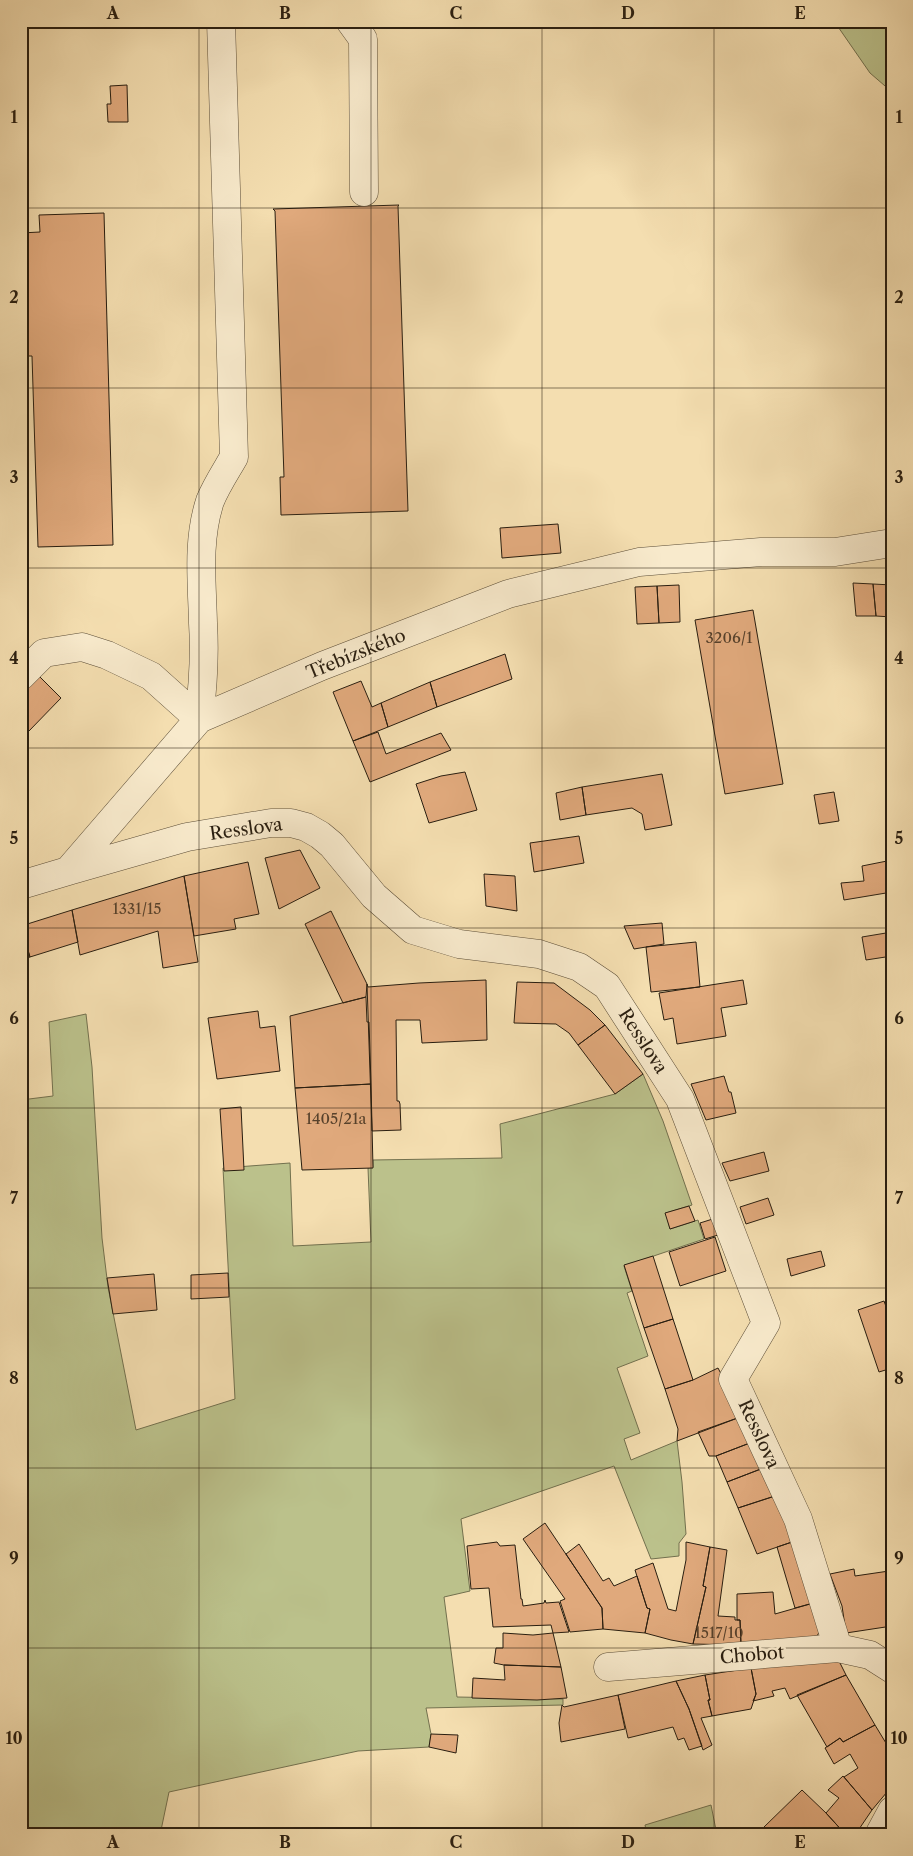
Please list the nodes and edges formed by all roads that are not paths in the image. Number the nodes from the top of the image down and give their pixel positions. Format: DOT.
graph roads {
  1 [pos="221,21"];
  2 [pos="350,21"];
  3 [pos="364,192"];
  4 [pos="892,543"];
  5 [pos="21,676"];
  6 [pos="198,718"];
  7 [pos="68,871"];
  8 [pos="21,885"];
  9 [pos="838,1648"];
  10 [pos="608,1667"];
  11 [pos="892,1669"];
  12 [pos="892,1811"];
  13 [pos="879,1835"];
  1 -- 6 [label="street"];
  2 -- 3 [label="street"];
  4 -- 6 [label="street, Třebízského"];
  5 -- 6 [label="street"];
  6 -- 7 [label="street, Třebízského"];
  7 -- 8 [label="street"];
  7 -- 9 [label="street, Resslova"];
  9 -- 10 [label="street, Chobot"];
  9 -- 11 [label="street, Chobot"];
  12 -- 13 [label="street"];
}
